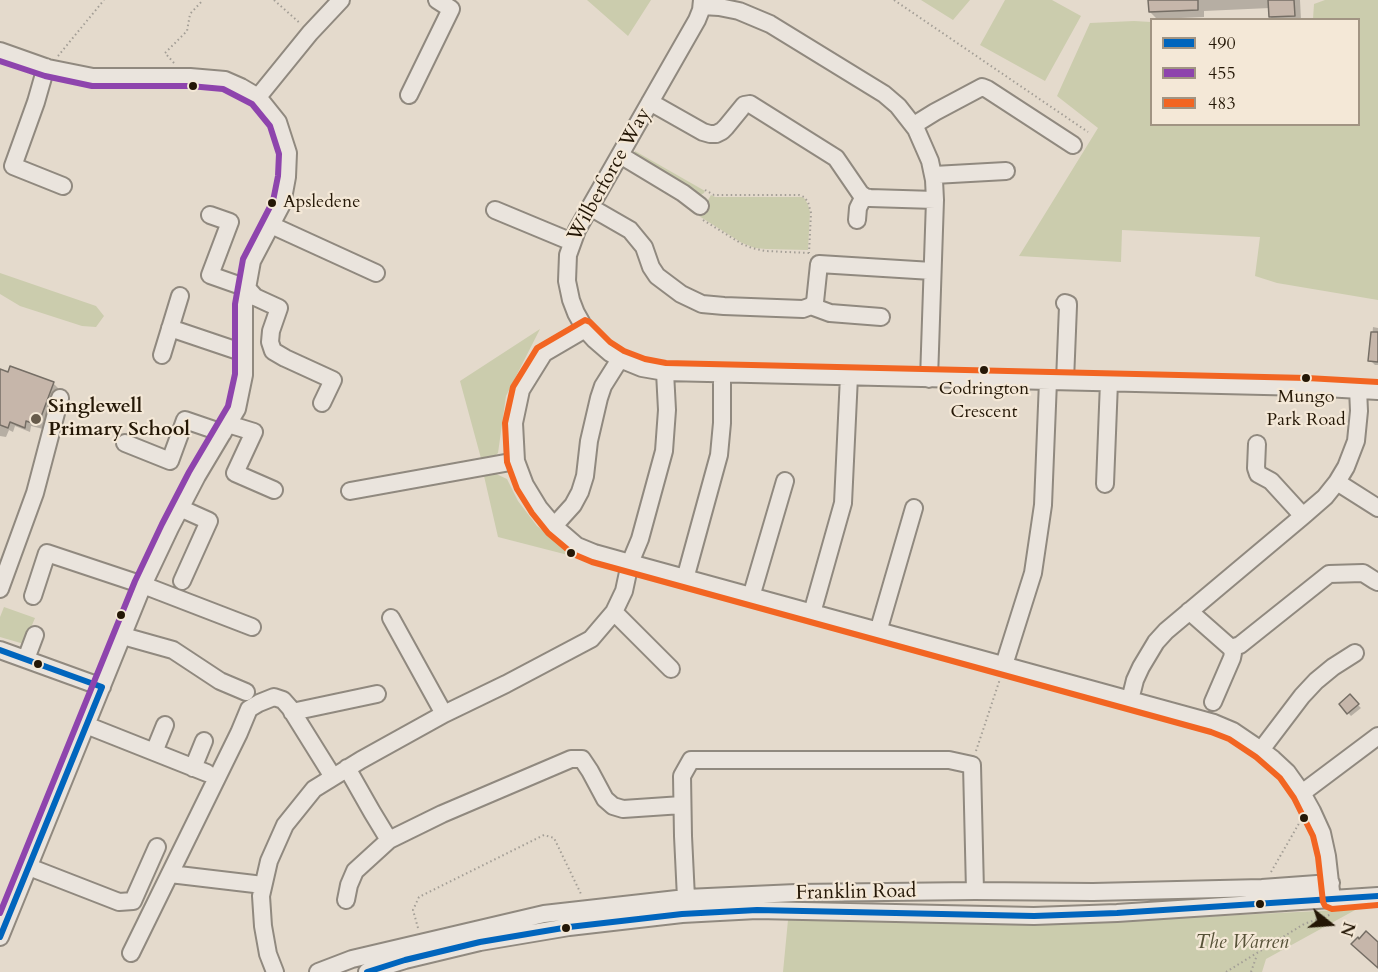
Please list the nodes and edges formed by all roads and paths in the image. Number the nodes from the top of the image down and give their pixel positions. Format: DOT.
graph roads {
  1 [pos="104,0"];
  2 [pos="203,0"];
  3 [pos="274,0"];
  4 [pos="341,0"];
  5 [pos="437,0"];
  6 [pos="894,0"];
  7 [pos="702,3"];
  8 [pos="310,33"];
  9 [pos="0,51"];
  10 [pos="47,67"];
  11 [pos="178,77"];
  12 [pos="409,95"];
  13 [pos="258,97"];
  14 [pos="650,102"];
  15 [pos="914,125"];
  16 [pos="1088,132"];
  17 [pos="1073,145"];
  18 [pos="620,155"];
  19 [pos="7,164"];
  20 [pos="1006,171"];
  21 [pos="933,175"];
  22 [pos="63,186"];
  23 [pos="864,196"];
  24 [pos="935,200"];
  25 [pos="701,204"];
  26 [pos="590,207"];
  27 [pos="495,210"];
  28 [pos="210,214"];
  29 [pos="857,220"];
  30 [pos="271,225"];
  31 [pos="572,242"];
  32 [pos="814,259"];
  33 [pos="932,271"];
  34 [pos="376,273"];
  35 [pos="247,288"];
  36 [pos="180,296"];
  37 [pos="1065,303"];
  38 [pos="811,306"];
  39 [pos="881,317"];
  40 [pos="170,328"];
  41 [pos="585,329"];
  42 [pos="244,353"];
  43 [pos="162,355"];
  44 [pos="620,359"];
  45 [pos="665,372"];
  46 [pos="722,374"];
  47 [pos="849,376"];
  48 [pos="929,379"];
  49 [pos="1048,381"];
  50 [pos="1065,381"];
  51 [pos="1109,382"];
  52 [pos="1358,389"];
  53 [pos="1378,391"];
  54 [pos="60,398"];
  55 [pos="322,403"];
  56 [pos="226,428"];
  57 [pos="125,443"];
  58 [pos="1257,444"];
  59 [pos="516,461"];
  60 [pos="785,481"];
  61 [pos="1337,482"];
  62 [pos="1105,484"];
  63 [pos="274,490"];
  64 [pos="350,491"];
  65 [pos="180,508"];
  66 [pos="914,508"];
  67 [pos="1378,508"];
  68 [pos="1303,516"];
  69 [pos="554,526"];
  70 [pos="630,563"];
  71 [pos="686,579"];
  72 [pos="182,581"];
  73 [pos="1378,582"];
  74 [pos="143,585"];
  75 [pos="0,590"];
  76 [pos="33,596"];
  77 [pos="751,597"];
  78 [pos="1189,611"];
  79 [pos="614,612"];
  80 [pos="812,614"];
  81 [pos="391,618"];
  82 [pos="252,627"];
  83 [pos="878,632"];
  84 [pos="35,635"];
  85 [pos="123,636"];
  86 [pos="1231,648"];
  87 [pos="0,650"];
  88 [pos="1355,653"];
  89 [pos="26,659"];
  90 [pos="1004,665"];
  91 [pos="671,669"];
  92 [pos="102,687"];
  93 [pos="246,692"];
  94 [pos="377,694"];
  95 [pos="1130,700"];
  96 [pos="1213,702"];
  97 [pos="292,712"];
  98 [pos="444,714"];
  99 [pos="86,725"];
  100 [pos="165,725"];
  101 [pos="1378,736"];
  102 [pos="204,741"];
  103 [pos="1261,750"];
  104 [pos="154,752"];
  105 [pos="972,765"];
  106 [pos="347,768"];
  107 [pos="333,777"];
  108 [pos="1302,793"];
  109 [pos="682,805"];
  110 [pos="1312,811"];
  111 [pos="389,840"];
  112 [pos="157,847"];
  113 [pos="29,867"];
  114 [pos="170,874"];
  115 [pos="263,885"];
  116 [pos="1262,888"];
  117 [pos="975,891"];
  118 [pos="1334,894"];
  119 [pos="1378,896"];
  120 [pos="686,898"];
  121 [pos="346,900"];
  122 [pos="589,909"];
  123 [pos="3,919"];
  124 [pos="0,937"];
  125 [pos="422,942"];
  126 [pos="131,953"];
  127 [pos="1257,953"];
  128 [pos="275,972"];
  129 [pos="318,972"];
  130 [pos="367,972"];
  131 [pos="1226,972"];
  132 [pos="1251,972"];
  1 -- 10 [label="path"];
  2 -- 11 [label="path"];
  3 -- 8 [label="path"];
  4 -- 8 [label="street"];
  5 -- 12 [label="street"];
  6 -- 16 [label="path"];
  7 -- 14 [label="street, Wilberforce Way"];
  7 -- 15 [label="street"];
  8 -- 13 [label="street"];
  9 -- 10 [label="street"];
  10 -- 11 [label="street"];
  10 -- 19 [label="street"];
  11 -- 13 [label="street"];
  13 -- 30 [label="street"];
  14 -- 18 [label="street, Wilberforce Way"];
  14 -- 23 [label="street"];
  15 -- 17 [label="street"];
  15 -- 21 [label="street"];
  18 -- 25 [label="street"];
  18 -- 26 [label="street, Wilberforce Way"];
  19 -- 22 [label="street"];
  20 -- 21 [label="street"];
  21 -- 24 [label="street"];
  23 -- 24 [label="street"];
  23 -- 29 [label="street"];
  24 -- 33 [label="street"];
  25 -- 32 [label="path"];
  25 -- 32 [label="path"];
  26 -- 31 [label="street, Wilberforce Way"];
  26 -- 38 [label="street"];
  27 -- 31 [label="street"];
  28 -- 35 [label="street"];
  30 -- 34 [label="street"];
  30 -- 35 [label="street"];
  31 -- 41 [label="street, Wilberforce Way"];
  32 -- 33 [label="street"];
  32 -- 38 [label="street"];
  33 -- 48 [label="street"];
  35 -- 42 [label="street"];
  35 -- 55 [label="street"];
  36 -- 40 [label="street"];
  37 -- 50 [label="street"];
  38 -- 39 [label="street"];
  40 -- 42 [label="street"];
  40 -- 43 [label="street"];
  41 -- 44 [label="street, Wilberforce Way"];
  41 -- 59 [label="street"];
  42 -- 56 [label="street"];
  44 -- 45 [label="street, Wilberforce Way"];
  44 -- 69 [label="street"];
  45 -- 46 [label="street, Wilberforce Way"];
  45 -- 70 [label="street"];
  46 -- 47 [label="street, Wilberforce Way"];
  46 -- 71 [label="street"];
  47 -- 48 [label="street, Wilberforce Way"];
  47 -- 80 [label="street"];
  48 -- 49 [label="street, Wilberforce Way"];
  49 -- 50 [label="street, Wilberforce Way"];
  49 -- 90 [label="street"];
  50 -- 51 [label="street, Wilberforce Way"];
  51 -- 52 [label="street, Wilberforce Way"];
  51 -- 62 [label="street"];
  52 -- 53 [label="street, Wilberforce Way"];
  52 -- 61 [label="street"];
  54 -- 75 [label="street"];
  56 -- 57 [label="street"];
  56 -- 63 [label="street"];
  56 -- 65 [label="street"];
  58 -- 68 [label="street"];
  59 -- 64 [label="street"];
  59 -- 69 [label="street"];
  60 -- 77 [label="street"];
  61 -- 67 [label="street"];
  61 -- 68 [label="street"];
  65 -- 72 [label="street"];
  65 -- 74 [label="street"];
  66 -- 83 [label="street"];
  68 -- 78 [label="street"];
  69 -- 70 [label="street"];
  70 -- 71 [label="street"];
  70 -- 79 [label="street"];
  71 -- 77 [label="street"];
  73 -- 86 [label="street"];
  74 -- 76 [label="street"];
  74 -- 82 [label="street"];
  74 -- 85 [label="street"];
  77 -- 80 [label="street"];
  78 -- 86 [label="street"];
  78 -- 95 [label="street"];
  79 -- 91 [label="street"];
  79 -- 98 [label="street"];
  80 -- 83 [label="street"];
  81 -- 98 [label="street"];
  83 -- 90 [label="street"];
  84 -- 89 [label="street"];
  85 -- 92 [label="street"];
  85 -- 93 [label="street"];
  86 -- 96 [label="street"];
  87 -- 89 [label="street"];
  88 -- 103 [label="street"];
  89 -- 92 [label="street"];
  90 -- 95 [label="street"];
  90 -- 105 [label="path"];
  92 -- 99 [label="street"];
  94 -- 97 [label="street"];
  95 -- 103 [label="street"];
  97 -- 107 [label="street"];
  97 -- 114 [label="street"];
  98 -- 106 [label="street"];
  99 -- 104 [label="street"];
  99 -- 113 [label="street"];
  100 -- 104 [label="street"];
  101 -- 108 [label="street"];
  102 -- 104 [label="street"];
  103 -- 108 [label="street"];
  105 -- 109 [label="street"];
  105 -- 117 [label="street"];
  106 -- 107 [label="street"];
  106 -- 111 [label="street"];
  107 -- 115 [label="street"];
  108 -- 110 [label="street"];
  109 -- 111 [label="street"];
  109 -- 120 [label="street"];
  110 -- 116 [label="path"];
  110 -- 118 [label="street"];
  111 -- 121 [label="street"];
  112 -- 113 [label="street"];
  113 -- 123 [label="street"];
  114 -- 115 [label="street"];
  114 -- 126 [label="street"];
  115 -- 128 [label="street"];
  116 -- 117 [label="street, Franklin Road"];
  116 -- 118 [label="street, Franklin Road"];
  117 -- 120 [label="street, Franklin Road"];
  118 -- 119 [label="street"];
  118 -- 127 [label="path"];
  118 -- 130 [label="street"];
  120 -- 122 [label="street, Franklin Road"];
  122 -- 125 [label="street, Franklin Road"];
  122 -- 125 [label="path"];
  123 -- 124 [label="street"];
  125 -- 129 [label="street, Franklin Road"];
  127 -- 131 [label="path"];
  127 -- 132 [label="path"];
}
